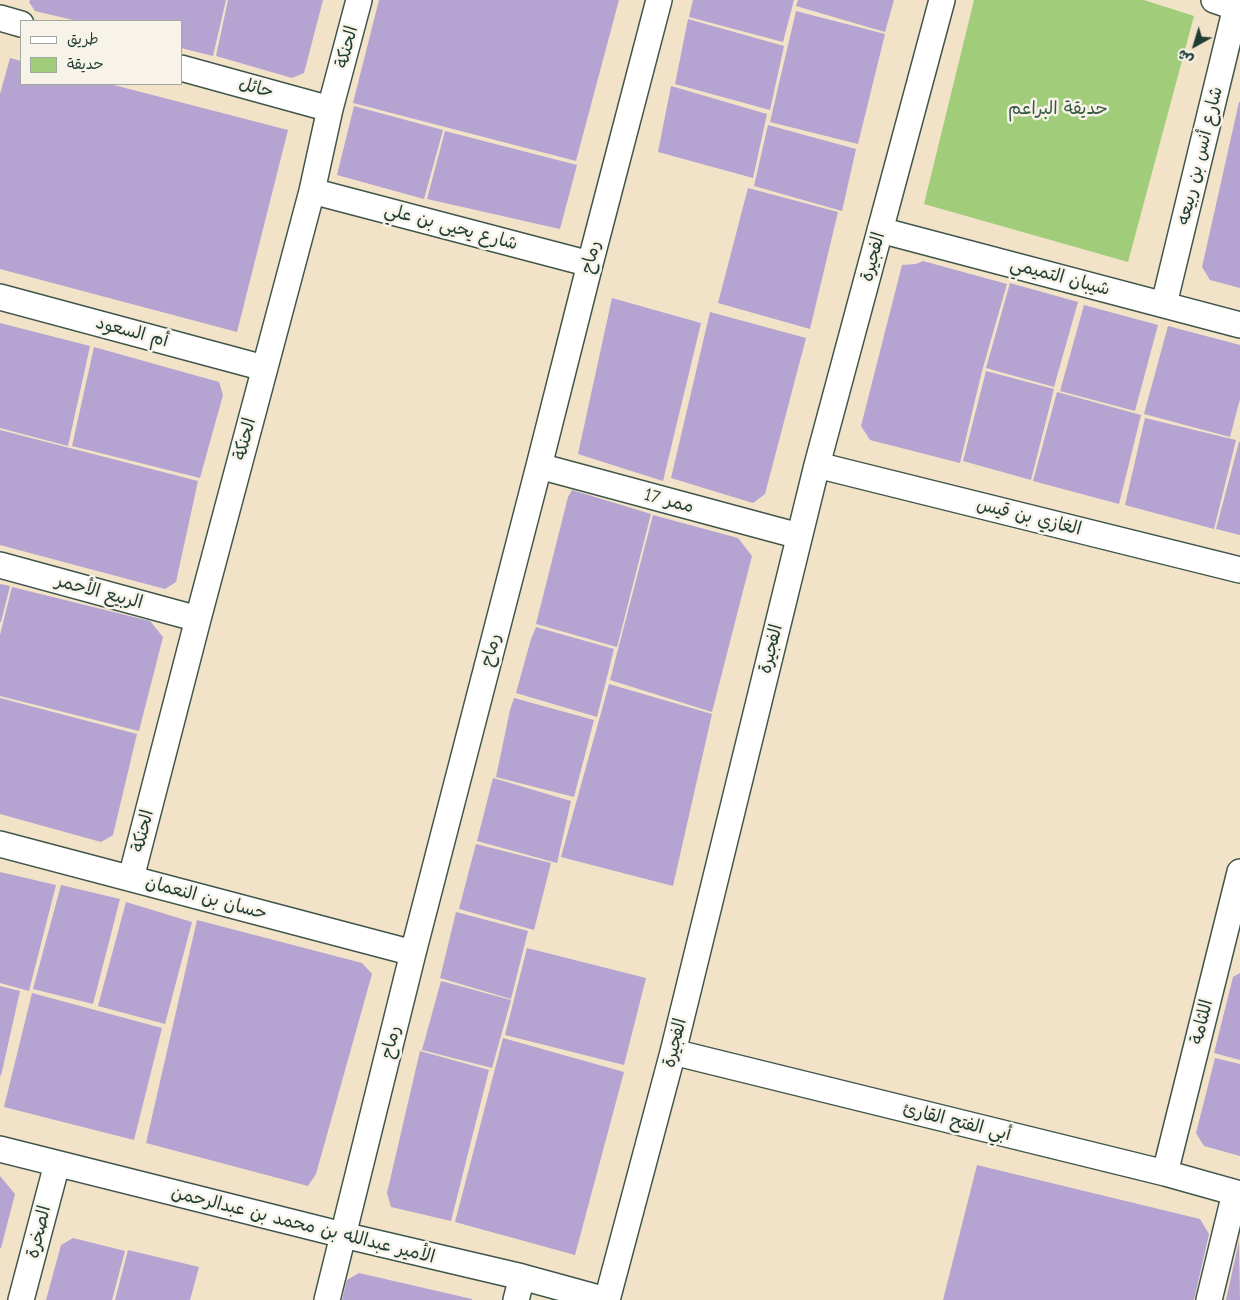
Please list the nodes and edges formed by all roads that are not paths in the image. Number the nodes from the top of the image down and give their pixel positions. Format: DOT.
graph roads {
  1 [pos="2,0"];
  2 [pos="359,0"];
  3 [pos="659,0"];
  4 [pos="942,0"];
  5 [pos="1230,5"];
  6 [pos="0,7"];
  7 [pos="0,18"];
  8 [pos="20,24"];
  9 [pos="182,68"];
  10 [pos="330,109"];
  11 [pos="312,191"];
  12 [pos="880,230"];
  13 [pos="590,264"];
  14 [pos="0,297"];
  15 [pos="1164,304"];
  16 [pos="1240,325"];
  17 [pos="264,368"];
  18 [pos="817,465"];
  19 [pos="539,466"];
  20 [pos="799,536"];
  21 [pos="0,565"];
  22 [pos="1240,570"];
  23 [pos="198,619"];
  24 [pos="0,844"];
  25 [pos="1240,872"];
  26 [pos="131,878"];
  27 [pos="1232,935"];
  28 [pos="412,954"];
  29 [pos="673,1052"];
  30 [pos="0,1149"];
  31 [pos="57,1164"];
  32 [pos="1165,1173"];
  33 [pos="1237,1193"];
  34 [pos="343,1236"];
  35 [pos="519,1289"];
  36 [pos="21,1300"];
  37 [pos="326,1300"];
  38 [pos="606,1300"];
  39 [pos="1209,1300"];
  1 -- 6 [label="street"];
  2 -- 10 [label="street, الحنكة"];
  3 -- 13 [label="street, رماح"];
  4 -- 12 [label="street, الفجيرة"];
  5 -- 15 [label="street, شارع أنس بن ربيعه"];
  7 -- 8 [label="street"];
  9 -- 10 [label="street, حائل"];
  10 -- 11 [label="street, الحنكة"];
  11 -- 13 [label="street, شارع يحيى بن علي"];
  11 -- 17 [label="street, الحنكة"];
  12 -- 15 [label="street, شيبان التميمي"];
  12 -- 18 [label="street, الفجيرة"];
  13 -- 19 [label="street, رماح"];
  14 -- 17 [label="street, أم السعود"];
  15 -- 16 [label="street, شيبان التميمي"];
  17 -- 23 [label="street, الحنكة"];
  18 -- 20 [label="street, الفجيرة"];
  18 -- 22 [label="street, الغازي بن قيس"];
  19 -- 20 [label="street, ممر 17"];
  19 -- 28 [label="street, رماح"];
  20 -- 29 [label="street, الفجيرة"];
  21 -- 23 [label="street, الربيع الأحمر"];
  23 -- 26 [label="street, الحنكة"];
  24 -- 26 [label="street, حسان بن النعمان"];
  25 -- 27 [label="street, اللثامة"];
  26 -- 28 [label="street, حسان بن النعمان"];
  27 -- 32 [label="street, اللثامة"];
  28 -- 34 [label="street, رماح"];
  29 -- 32 [label="street, أبي الفتح القارئ"];
  29 -- 38 [label="street, الفجيرة"];
  30 -- 31 [label="street, الأمير عبدالله بن محمد بن عبدالرحمن"];
  31 -- 34 [label="street, الأمير عبدالله بن محمد بن عبدالرحمن"];
  31 -- 36 [label="street, الصخرة"];
  32 -- 33 [label="street, أبي الفتح القارئ"];
  33 -- 39 [label="street"];
  34 -- 35 [label="street, الأمير عبدالله بن محمد بن عبدالرحمن"];
  34 -- 37 [label="street, رماح"];
  35 -- 38 [label="street, الأمير عبدالله بن محمد بن عبدالرحمن"];
}
